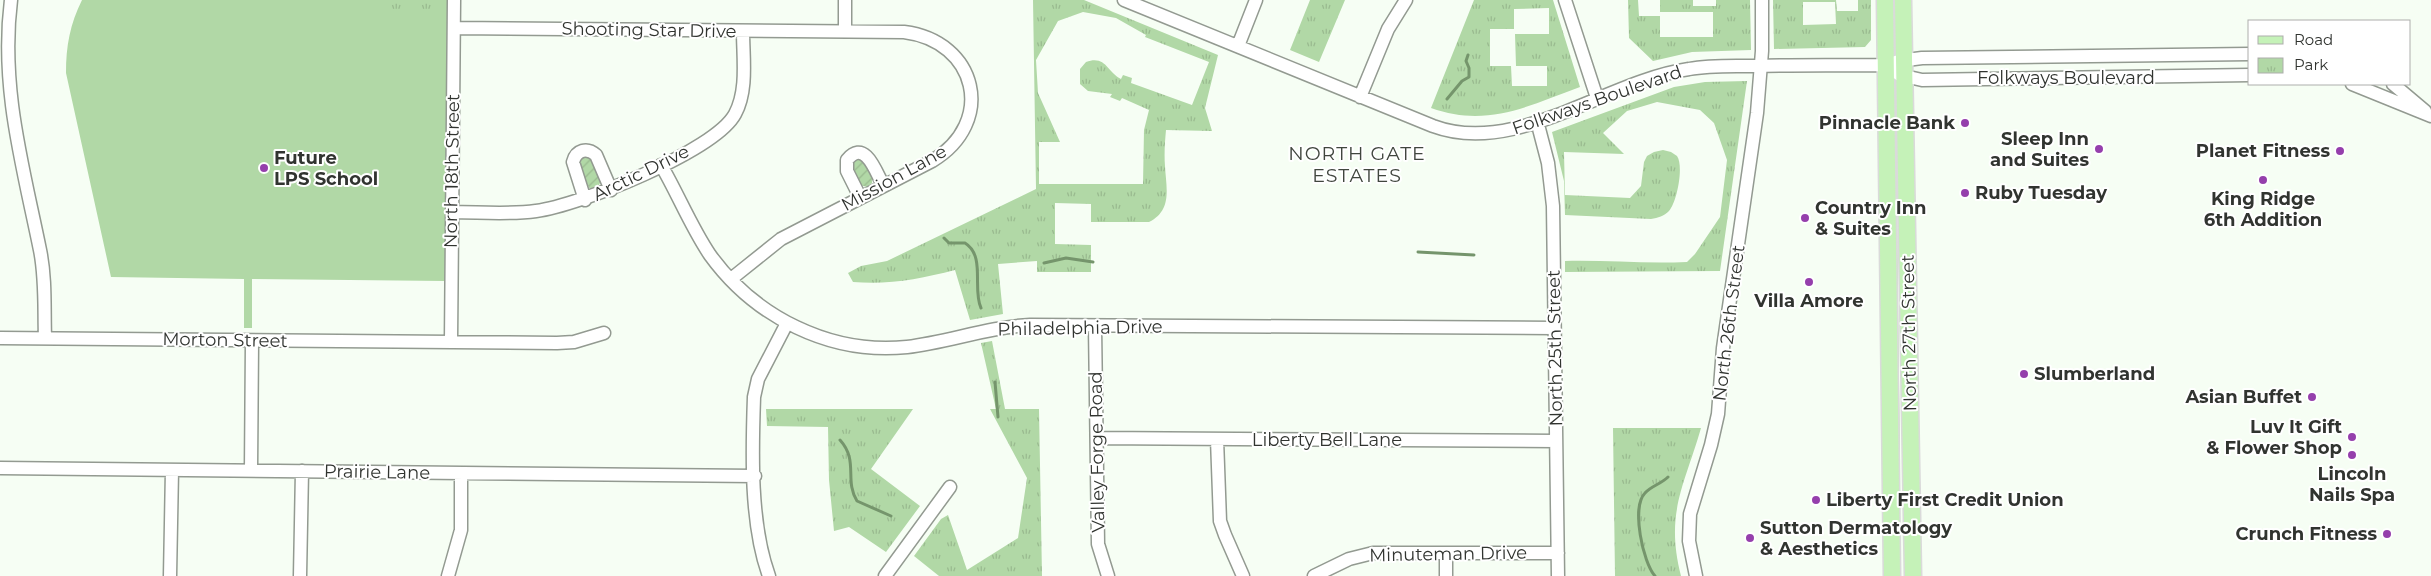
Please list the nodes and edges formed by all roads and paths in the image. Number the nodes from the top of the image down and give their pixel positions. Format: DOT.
graph roads {
  1 [pos="11,0"];
  2 [pos="454,0"];
  3 [pos="845,0"];
  4 [pos="1124,0"];
  5 [pos="1256,0"];
  6 [pos="1406,0"];
  7 [pos="1566,0"];
  8 [pos="1762,0"];
  9 [pos="1885,0"];
  10 [pos="1903,0"];
  11 [pos="1144,4"];
  12 [pos="454,28"];
  13 [pos="743,31"];
  14 [pos="845,32"];
  15 [pos="1238,46"];
  16 [pos="2248,54"];
  17 [pos="1904,60"];
  18 [pos="1886,65"];
  19 [pos="1761,66"];
  20 [pos="2248,75"];
  21 [pos="1904,77"];
  22 [pos="2354,85"];
  23 [pos="2394,85"];
  24 [pos="1360,97"];
  25 [pos="1597,98"];
  26 [pos="2431,116"];
  27 [pos="1536,121"];
  28 [pos="661,165"];
  29 [pos="883,185"];
  30 [pos="611,190"];
  31 [pos="860,197"];
  32 [pos="586,200"];
  33 [pos="452,212"];
  34 [pos="731,279"];
  35 [pos="787,323"];
  36 [pos="1095,326"];
  37 [pos="1554,328"];
  38 [pos="604,333"];
  39 [pos="0,338"];
  40 [pos="45,338"];
  41 [pos="252,341"];
  42 [pos="451,342"];
  43 [pos="1097,438"];
  44 [pos="1217,439"];
  45 [pos="1556,441"];
  46 [pos="0,468"];
  47 [pos="172,470"];
  48 [pos="250,470"];
  49 [pos="302,471"];
  50 [pos="461,473"];
  51 [pos="754,476"];
  52 [pos="950,487"];
  53 [pos="1446,553"];
  54 [pos="1558,553"];
  55 [pos="170,576"];
  56 [pos="300,576"];
  57 [pos="448,576"];
  58 [pos="769,576"];
  59 [pos="885,576"];
  60 [pos="1108,576"];
  61 [pos="1243,576"];
  62 [pos="1314,576"];
  63 [pos="1446,576"];
  64 [pos="1558,576"];
  65 [pos="1696,576"];
  66 [pos="1892,576"];
  67 [pos="1913,576"];
  1 -- 40 [label="street"];
  2 -- 12 [label="street, North 18th Street"];
  3 -- 14 [label="street"];
  4 -- 11 [label="street, Folkways Boulevard"];
  5 -- 15 [label="street"];
  6 -- 24 [label="street"];
  7 -- 25 [label="street"];
  8 -- 19 [label="street, North 26th Street"];
  9 -- 18 [label="main road, North 27th Street"];
  10 -- 17 [label="main road, North 27th Street"];
  11 -- 15 [label="street, Folkways Boulevard"];
  12 -- 13 [label="street, Shooting Star Drive"];
  12 -- 33 [label="street, North 18th Street"];
  13 -- 14 [label="street, Shooting Star Drive"];
  13 -- 28 [label="street, Arctic Drive"];
  14 -- 29 [label="street, Mission Lane"];
  15 -- 24 [label="street, Folkways Boulevard"];
  16 -- 17 [label="street, Folkways Boulevard"];
  17 -- 18 [label="street, Folkways Boulevard"];
  17 -- 21 [label="main road, North 27th Street"];
  18 -- 19 [label="street, Folkways Boulevard"];
  18 -- 21 [label="street, Folkways Boulevard"];
  18 -- 66 [label="main road, North 27th Street"];
  19 -- 25 [label="street, Folkways Boulevard"];
  19 -- 65 [label="street, North 26th Street"];
  20 -- 21 [label="street, Folkways Boulevard"];
  21 -- 67 [label="main road, North 27th Street"];
  22 -- 26 [label="street"];
  23 -- 26 [label="street"];
  24 -- 27 [label="street, Folkways Boulevard"];
  25 -- 27 [label="street, Folkways Boulevard"];
  27 -- 37 [label="street, North 25th Street"];
  28 -- 30 [label="street, Arctic Drive"];
  28 -- 34 [label="street, Philadelphia Drive"];
  29 -- 31 [label="street, Mission Lane"];
  29 -- 31 [label="street"];
  30 -- 32 [label="street, Arctic Drive"];
  30 -- 32 [label="street"];
  31 -- 34 [label="street, Mission Lane"];
  32 -- 33 [label="street, Arctic Drive"];
  33 -- 42 [label="street, North 18th Street"];
  34 -- 35 [label="street, Philadelphia Drive"];
  35 -- 36 [label="street, Philadelphia Drive"];
  35 -- 51 [label="street"];
  36 -- 37 [label="street, Philadelphia Drive"];
  36 -- 43 [label="street, Valley Forge Road"];
  37 -- 45 [label="street, North 25th Street"];
  38 -- 42 [label="street, Morton Street"];
  39 -- 40 [label="street, Morton Street"];
  40 -- 41 [label="street, Morton Street"];
  41 -- 42 [label="street, Morton Street"];
  41 -- 48 [label="street"];
  43 -- 44 [label="street, Liberty Bell Lane"];
  43 -- 60 [label="street, Valley Forge Road"];
  44 -- 45 [label="street, Liberty Bell Lane"];
  44 -- 61 [label="street"];
  45 -- 54 [label="street, North 25th Street"];
  46 -- 47 [label="street, Prairie Lane"];
  47 -- 48 [label="street, Prairie Lane"];
  47 -- 55 [label="street"];
  48 -- 49 [label="street, Prairie Lane"];
  49 -- 50 [label="street, Prairie Lane"];
  49 -- 56 [label="street"];
  50 -- 51 [label="street, Prairie Lane"];
  50 -- 57 [label="street"];
  51 -- 58 [label="street"];
  52 -- 59 [label="street"];
  53 -- 54 [label="street, Minuteman Drive"];
  53 -- 62 [label="street, Minuteman Drive"];
  53 -- 63 [label="street"];
  54 -- 64 [label="street, North 25th Street"];
}
